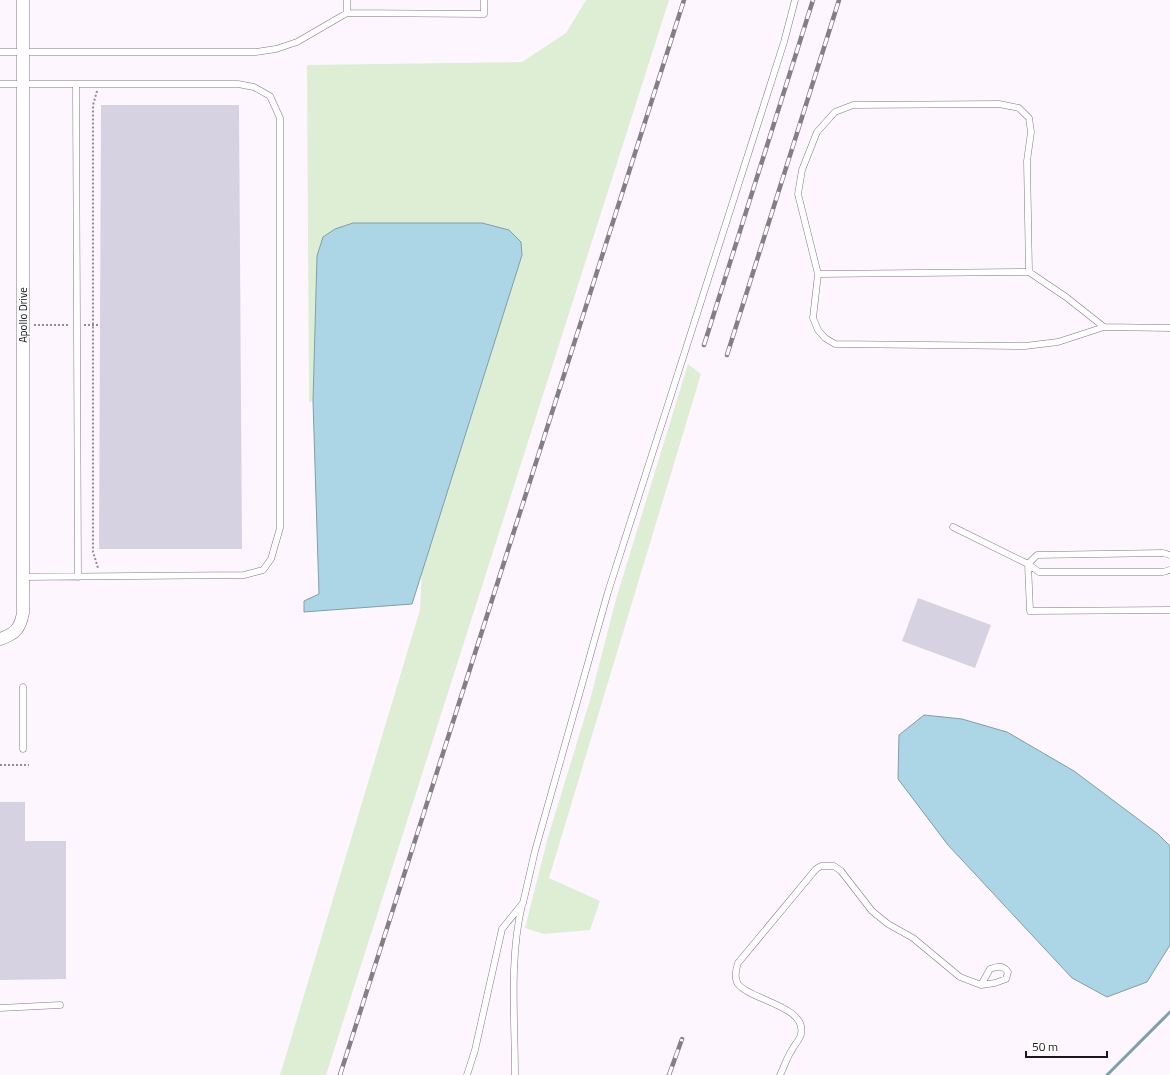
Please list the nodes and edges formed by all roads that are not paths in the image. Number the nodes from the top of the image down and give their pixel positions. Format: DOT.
graph roads {
  1 [pos="23,0"];
  2 [pos="347,0"];
  3 [pos="484,0"];
  4 [pos="795,0"];
  5 [pos="347,13"];
  6 [pos="0,52"];
  7 [pos="23,52"];
  8 [pos="0,84"];
  9 [pos="23,84"];
  10 [pos="76,84"];
  11 [pos="1029,272"];
  12 [pos="818,274"];
  13 [pos="1104,327"];
  14 [pos="1170,328"];
  15 [pos="952,527"];
  16 [pos="1170,555"];
  17 [pos="1028,564"];
  18 [pos="1170,570"];
  19 [pos="78,577"];
  20 [pos="24,578"];
  21 [pos="1170,610"];
  22 [pos="0,639"];
  23 [pos="23,687"];
  24 [pos="24,749"];
  25 [pos="523,903"];
  26 [pos="981,985"];
  27 [pos="60,1005"];
  28 [pos="0,1008"];
  29 [pos="467,1075"];
  30 [pos="515,1075"];
  31 [pos="780,1075"];
  1 -- 7 [label="street, Apollo Drive"];
  2 -- 5 [label="lane"];
  3 -- 5 [label="lane"];
  4 -- 25 [label="lane"];
  5 -- 7 [label="lane"];
  6 -- 7 [label="lane"];
  7 -- 9 [label="street, Apollo Drive"];
  8 -- 9 [label="lane"];
  9 -- 10 [label="lane"];
  9 -- 20 [label="street, Apollo Drive"];
  10 -- 19 [label="lane"];
  10 -- 19 [label="lane"];
  11 -- 12 [label="lane"];
  11 -- 12 [label="lane"];
  11 -- 13 [label="lane"];
  12 -- 13 [label="lane"];
  13 -- 14 [label="lane"];
  15 -- 17 [label="lane"];
  16 -- 17 [label="lane"];
  17 -- 18 [label="lane"];
  17 -- 21 [label="lane"];
  19 -- 20 [label="lane"];
  20 -- 22 [label="street, Apollo Drive"];
  23 -- 24 [label="lane"];
  25 -- 29 [label="lane"];
  25 -- 30 [label="lane"];
  26 -- 31 [label="lane"];
  27 -- 28 [label="lane"];
}
